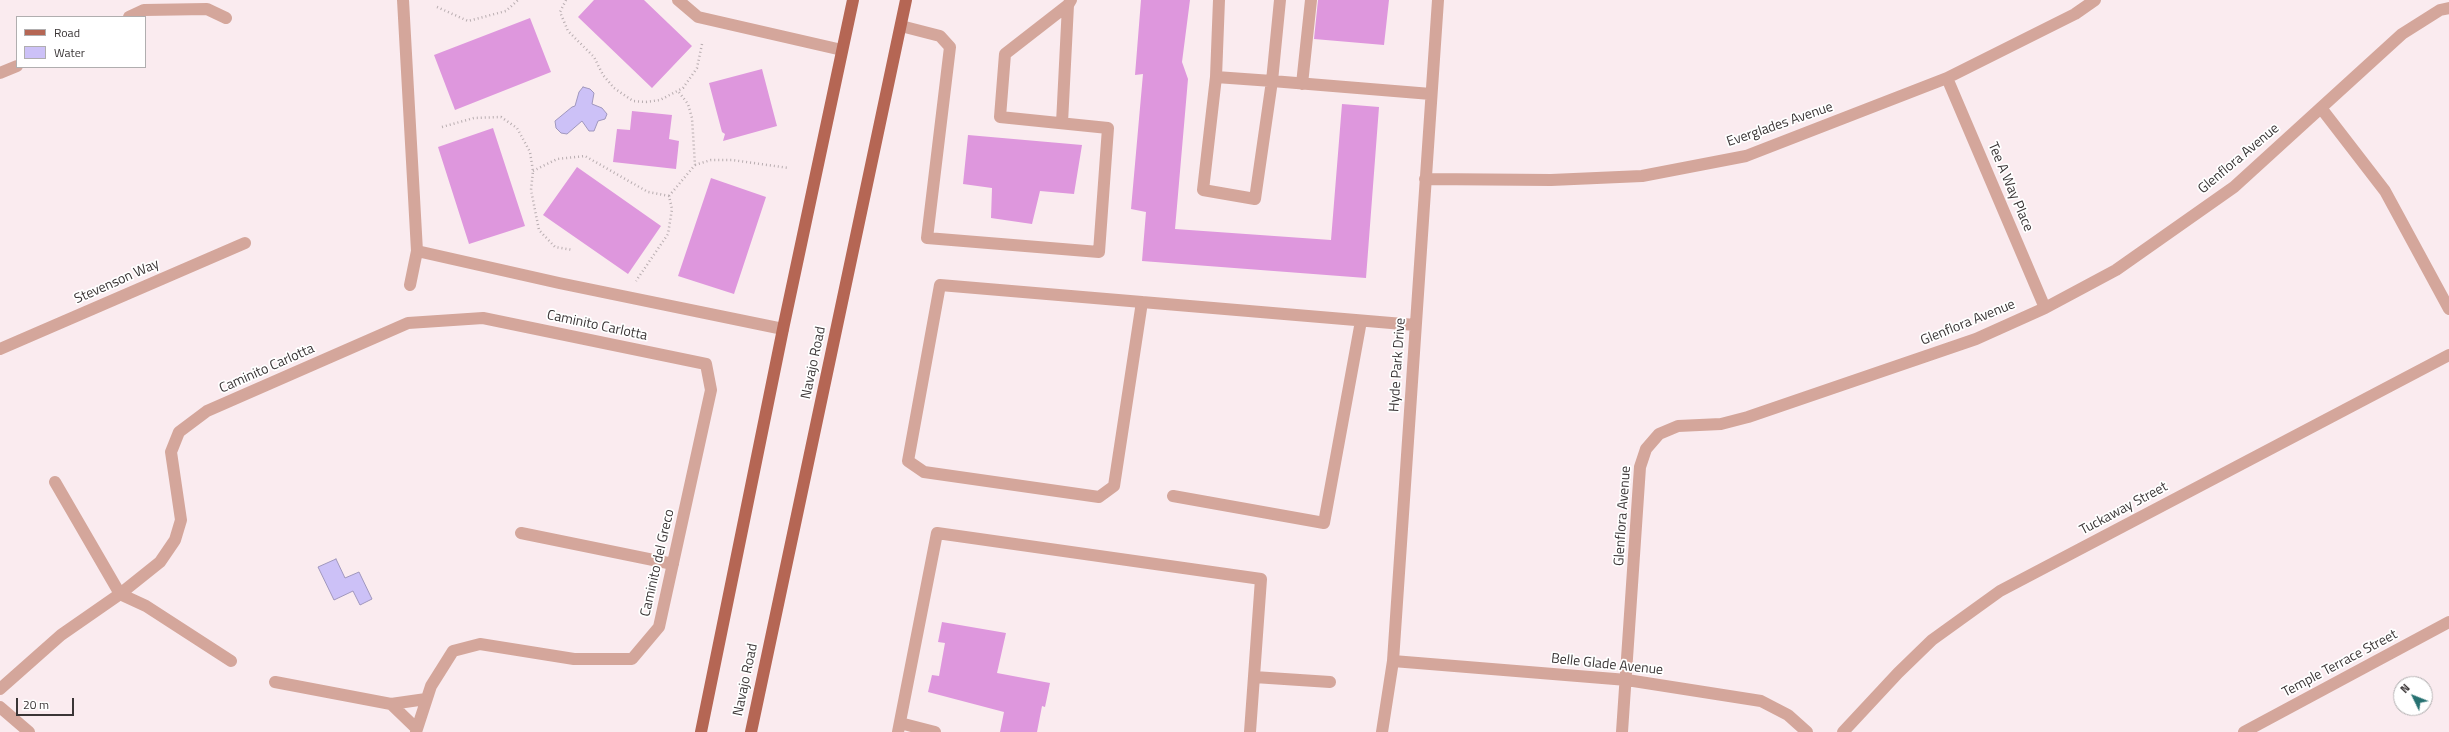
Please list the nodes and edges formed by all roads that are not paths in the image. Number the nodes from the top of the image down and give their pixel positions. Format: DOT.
graph roads {
  1 [pos="404,0"];
  2 [pos="678,0"];
  3 [pos="853,0"];
  4 [pos="906,0"];
  5 [pos="1219,0"];
  6 [pos="1280,0"];
  7 [pos="1311,0"];
  8 [pos="1438,0"];
  9 [pos="2095,0"];
  10 [pos="1070,3"];
  11 [pos="2449,8"];
  12 [pos="131,16"];
  13 [pos="226,18"];
  14 [pos="900,26"];
  15 [pos="842,50"];
  16 [pos="16,66"];
  17 [pos="0,73"];
  18 [pos="1216,77"];
  19 [pos="1947,78"];
  20 [pos="1272,81"];
  21 [pos="1302,84"];
  22 [pos="1431,94"];
  23 [pos="2321,108"];
  24 [pos="1062,123"];
  25 [pos="1425,179"];
  26 [pos="245,243"];
  27 [pos="417,251"];
  28 [pos="410,285"];
  29 [pos="1142,302"];
  30 [pos="2045,308"];
  31 [pos="2449,309"];
  32 [pos="1361,321"];
  33 [pos="1415,325"];
  34 [pos="782,329"];
  35 [pos="0,349"];
  36 [pos="2449,354"];
  37 [pos="706,364"];
  38 [pos="55,482"];
  39 [pos="1172,496"];
  40 [pos="521,533"];
  41 [pos="674,564"];
  42 [pos="120,594"];
  43 [pos="2449,622"];
  44 [pos="231,661"];
  45 [pos="1393,661"];
  46 [pos="1254,678"];
  47 [pos="1627,680"];
  48 [pos="275,682"];
  49 [pos="1330,682"];
  50 [pos="0,689"];
  51 [pos="426,699"];
  52 [pos="391,704"];
  53 [pos="0,707"];
  54 [pos="899,727"];
  55 [pos="417,731"];
  56 [pos="29,732"];
  57 [pos="701,732"];
  58 [pos="750,732"];
  59 [pos="935,732"];
  60 [pos="1250,732"];
  61 [pos="1382,732"];
  62 [pos="1622,732"];
  63 [pos="1807,732"];
  64 [pos="1843,732"];
  65 [pos="2244,732"];
  1 -- 27 [label="street"];
  2 -- 15 [label="street"];
  3 -- 15 [label="main road"];
  4 -- 14 [label="main road, Navajo Road"];
  5 -- 18 [label="street"];
  6 -- 20 [label="street"];
  7 -- 21 [label="street"];
  8 -- 22 [label="street, Hyde Park Drive"];
  9 -- 19 [label="street, Everglades Avenue"];
  10 -- 24 [label="street"];
  10 -- 24 [label="street"];
  11 -- 23 [label="street, Glenflora Avenue"];
  12 -- 13 [label="street"];
  14 -- 24 [label="street"];
  14 -- 58 [label="main road, Navajo Road"];
  15 -- 34 [label="main road"];
  16 -- 17 [label="street"];
  18 -- 20 [label="street"];
  18 -- 20 [label="street"];
  19 -- 25 [label="street, Everglades Avenue"];
  19 -- 30 [label="street, Tee A Way Place"];
  20 -- 21 [label="street"];
  21 -- 22 [label="street"];
  22 -- 25 [label="street, Hyde Park Drive"];
  23 -- 30 [label="street, Glenflora Avenue"];
  23 -- 31 [label="street"];
  25 -- 33 [label="street, Hyde Park Drive"];
  26 -- 35 [label="street, Stevenson Way"];
  27 -- 28 [label="street"];
  27 -- 34 [label="street"];
  29 -- 29 [label="street"];
  29 -- 32 [label="street"];
  30 -- 47 [label="street, Glenflora Avenue"];
  32 -- 33 [label="street"];
  32 -- 39 [label="street"];
  33 -- 45 [label="street, Hyde Park Drive"];
  34 -- 57 [label="main road"];
  36 -- 64 [label="street, Tuckaway Street"];
  37 -- 41 [label="street, Caminito del Greco"];
  37 -- 42 [label="street, Caminito Carlotta"];
  38 -- 42 [label="street"];
  40 -- 41 [label="street"];
  41 -- 51 [label="street, Caminito del Greco"];
  42 -- 44 [label="street"];
  42 -- 50 [label="street, Caminito Carlotta"];
  43 -- 65 [label="street, Temple Terrace Street"];
  45 -- 47 [label="street, Belle Glade Avenue"];
  45 -- 61 [label="street, Hyde Park Drive"];
  46 -- 49 [label="street"];
  46 -- 54 [label="street"];
  46 -- 60 [label="street"];
  47 -- 62 [label="street, Glenflora Avenue"];
  47 -- 63 [label="street, Belle Glade Avenue"];
  48 -- 52 [label="street"];
  51 -- 52 [label="street"];
  51 -- 55 [label="street, Caminito del Greco"];
  52 -- 55 [label="street"];
  53 -- 56 [label="street"];
  54 -- 59 [label="street"];
}
